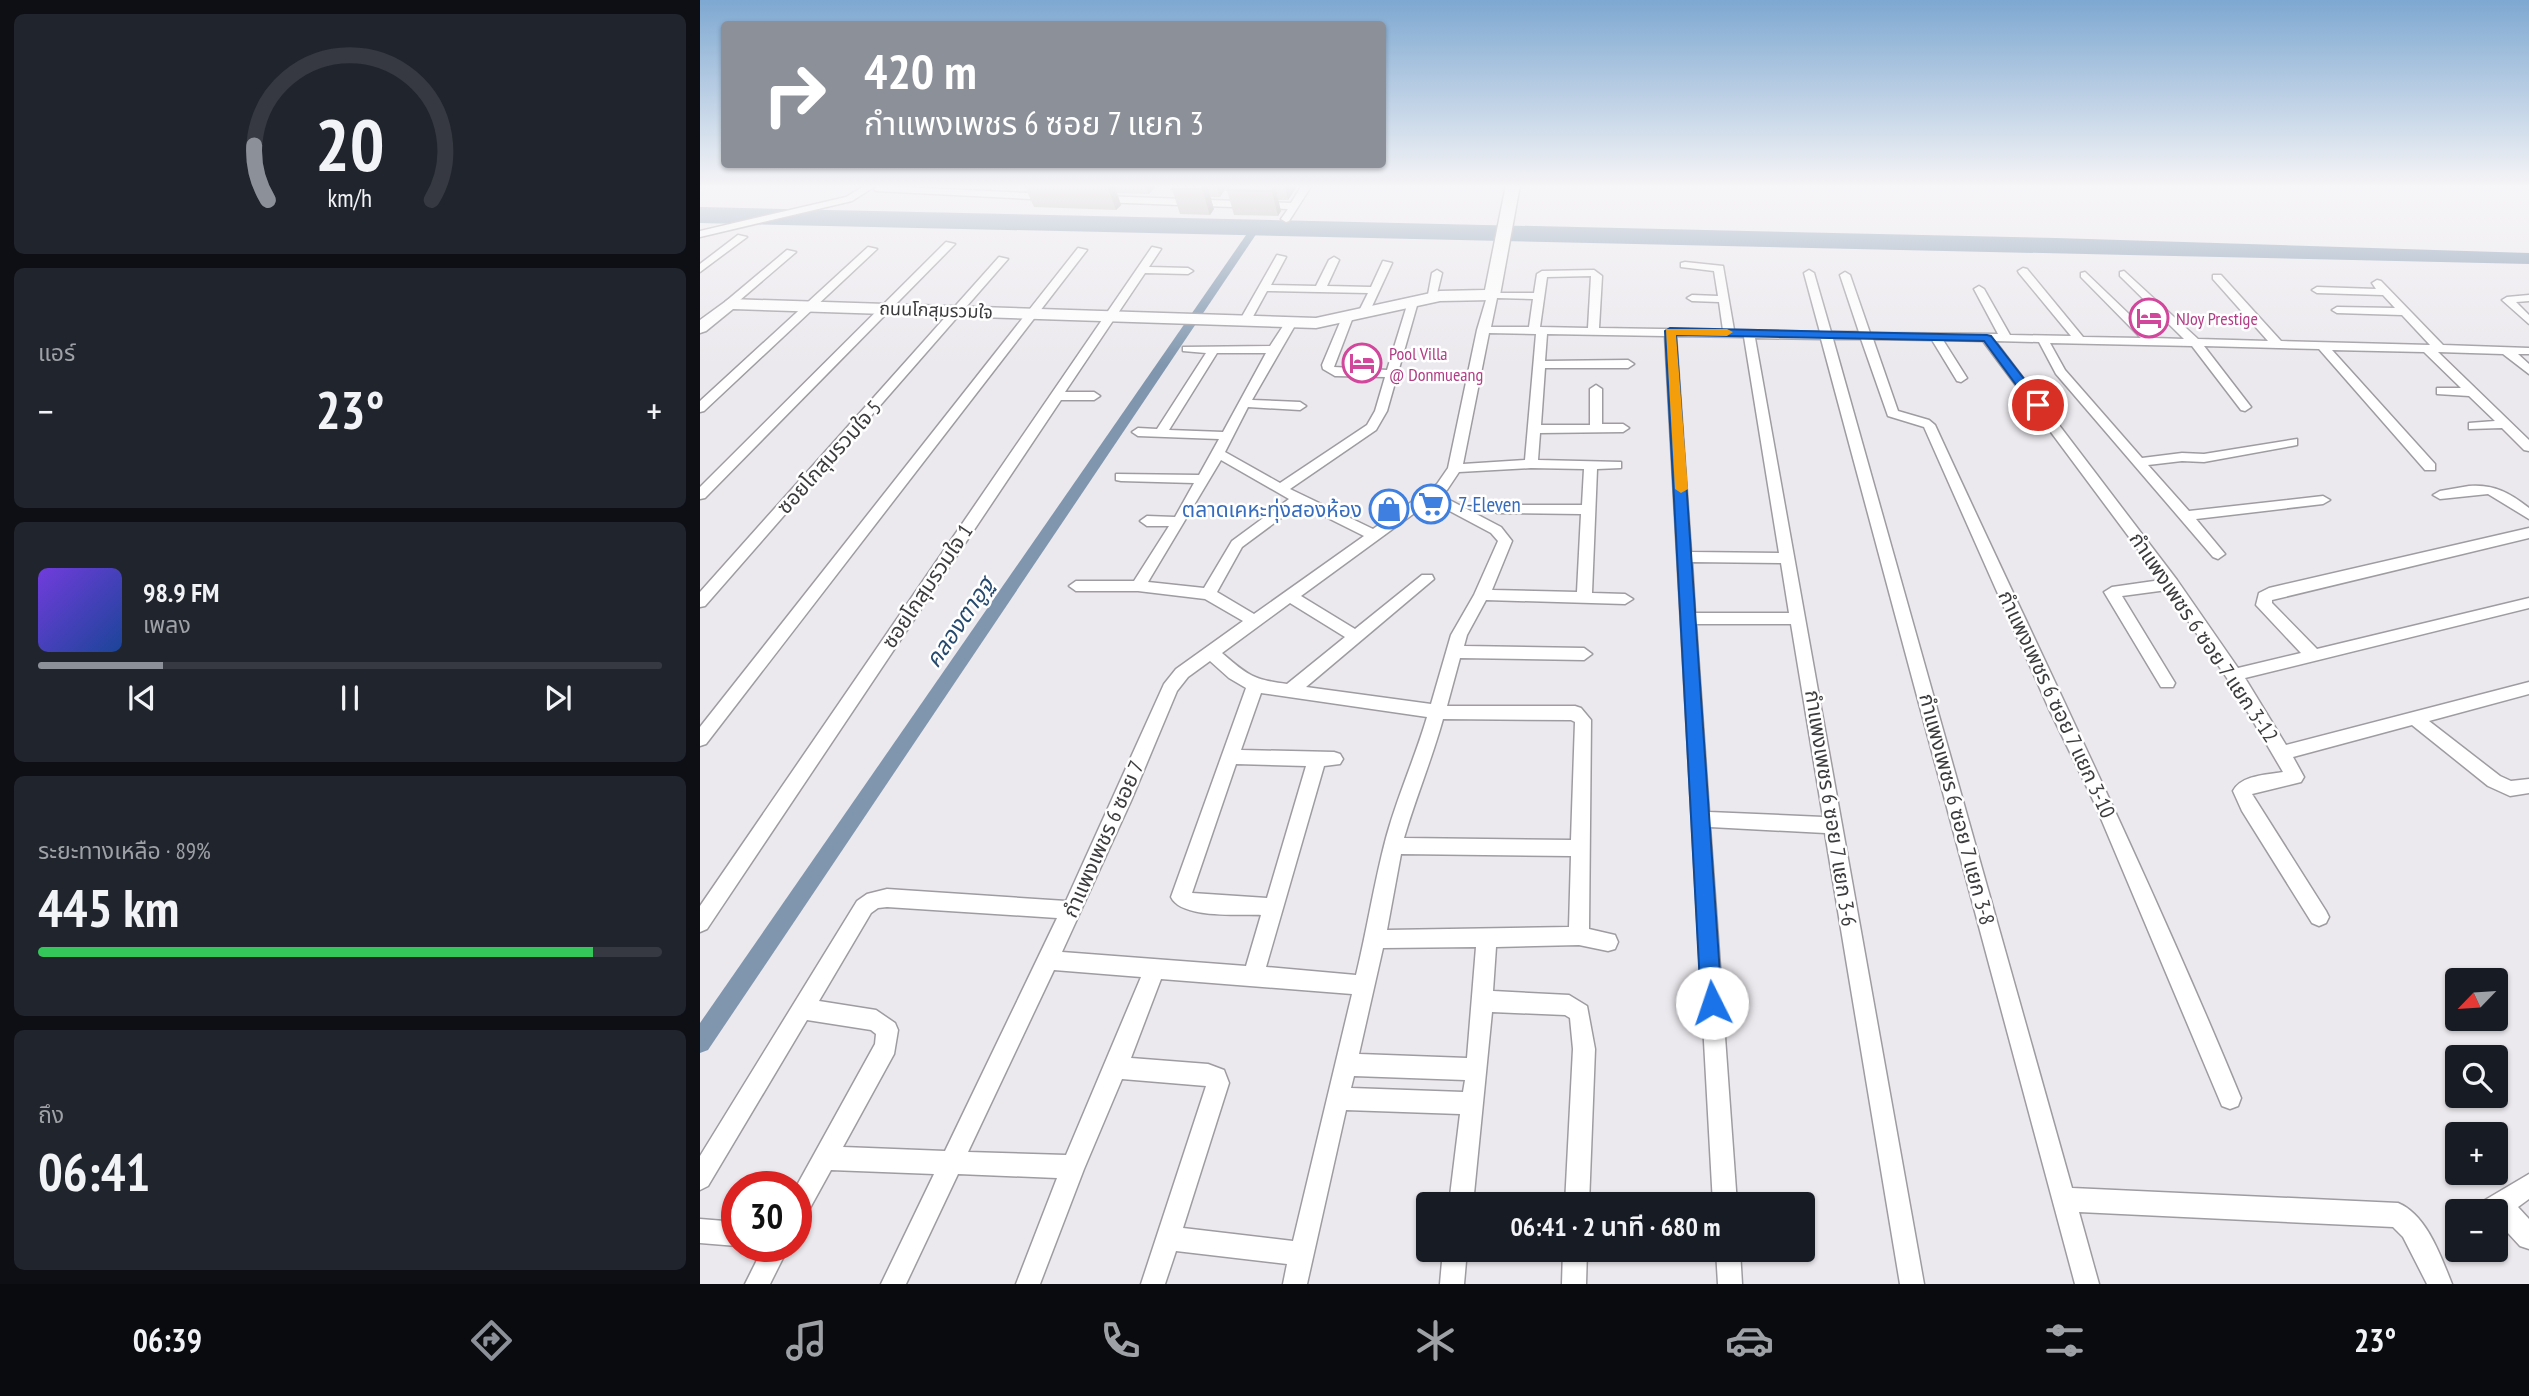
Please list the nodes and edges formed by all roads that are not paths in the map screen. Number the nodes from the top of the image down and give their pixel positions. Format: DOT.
graph roads {
  1 [pos="732,245"];
  2 [pos="949,245"];
  3 [pos="1504,245"];
  4 [pos="872,249"];
  5 [pos="1082,250"];
  6 [pos="791,252"];
  7 [pos="1281,257"];
  8 [pos="1003,259"];
  9 [pos="1334,260"];
  10 [pos="1387,263"];
  11 [pos="1685,265"];
  12 [pos="700,269"];
  13 [pos="1188,271"];
  14 [pos="2023,271"];
  15 [pos="1437,273"];
  16 [pos="1809,273"];
  17 [pos="2124,274"];
  18 [pos="1845,275"];
  19 [pos="2085,275"];
  20 [pos="2217,277"];
  21 [pos="1264,288"];
  22 [pos="1320,289"];
  23 [pos="1979,289"];
  24 [pos="1374,290"];
  25 [pos="2317,290"];
  26 [pos="1492,295"];
  27 [pos="1539,296"];
  28 [pos="1431,298"];
  29 [pos="1692,298"];
  30 [pos="2529,298"];
  31 [pos="1725,299"];
  32 [pos="1413,302"];
  33 [pos="729,304"];
  34 [pos="810,306"];
  35 [pos="884,309"];
  36 [pos="2337,310"];
  37 [pos="957,311"];
  38 [pos="2404,312"];
  39 [pos="1031,313"];
  40 [pos="1364,313"];
  41 [pos="1109,316"];
  42 [pos="1347,317"];
  43 [pos="1202,319"];
  44 [pos="1246,320"];
  45 [pos="2529,321"];
  46 [pos="1291,322"];
  47 [pos="700,328"];
  48 [pos="1483,330"];
  49 [pos="1538,330"];
  50 [pos="1593,330"];
  51 [pos="1670,331"];
  52 [pos="1729,332"];
  53 [pos="1749,333"];
  54 [pos="1825,334"];
  55 [pos="1865,335"];
  56 [pos="1935,336"];
  57 [pos="1987,338"];
  58 [pos="2006,338"];
  59 [pos="2043,340"];
  60 [pos="2081,341"];
  61 [pos="2152,343"];
  62 [pos="2196,344"];
  63 [pos="2279,346"];
  64 [pos="2323,347"];
  65 [pos="1187,349"];
  66 [pos="1213,349"];
  67 [pos="2434,349"];
  68 [pos="1274,350"];
  69 [pos="2507,351"];
  70 [pos="2529,351"];
  71 [pos="1628,364"];
  72 [pos="1540,365"];
  73 [pos="2529,370"];
  74 [pos="1392,374"];
  75 [pos="1961,378"];
  76 [pos="1596,389"];
  77 [pos="2441,391"];
  78 [pos="2473,392"];
  79 [pos="1055,396"];
  80 [pos="1094,396"];
  81 [pos="1243,403"];
  82 [pos="1300,406"];
  83 [pos="2245,407"];
  84 [pos="700,408"];
  85 [pos="2505,424"];
  86 [pos="2473,426"];
  87 [pos="1596,428"];
  88 [pos="1623,428"];
  89 [pos="1534,429"];
  90 [pos="1138,432"];
  91 [pos="1161,433"];
  92 [pos="1226,436"];
  93 [pos="2292,442"];
  94 [pos="2529,447"];
  95 [pos="1218,453"];
  96 [pos="2139,462"];
  97 [pos="1531,464"];
  98 [pos="1591,465"];
  99 [pos="1616,465"];
  100 [pos="2430,467"];
  101 [pos="1455,468"];
  102 [pos="1121,477"];
  103 [pos="1203,479"];
  104 [pos="1280,489"];
  105 [pos="700,495"];
  106 [pos="2440,495"];
  107 [pos="1432,496"];
  108 [pos="1299,498"];
  109 [pos="2323,500"];
  110 [pos="1497,509"];
  111 [pos="1590,510"];
  112 [pos="2529,515"];
  113 [pos="2184,516"];
  114 [pos="1147,522"];
  115 [pos="1180,522"];
  116 [pos="2529,533"];
  117 [pos="1375,536"];
  118 [pos="2218,554"];
  119 [pos="1686,557"];
  120 [pos="1789,558"];
  121 [pos="1427,579"];
  122 [pos="2172,584"];
  123 [pos="1076,586"];
  124 [pos="1138,586"];
  125 [pos="1208,594"];
  126 [pos="1482,596"];
  127 [pos="1290,597"];
  128 [pos="1584,599"];
  129 [pos="1625,599"];
  130 [pos="700,602"];
  131 [pos="2529,603"];
  132 [pos="1799,618"];
  133 [pos="1689,619"];
  134 [pos="1255,621"];
  135 [pos="1356,637"];
  136 [pos="1211,652"];
  137 [pos="1455,652"];
  138 [pos="1584,654"];
  139 [pos="2314,656"];
  140 [pos="2234,676"];
  141 [pos="2167,683"];
  142 [pos="1255,686"];
  143 [pos="2529,688"];
  144 [pos="1291,690"];
  145 [pos="1438,712"];
  146 [pos="2414,718"];
  147 [pos="700,739"];
  148 [pos="2282,752"];
  149 [pos="1231,757"];
  150 [pos="2529,786"];
  151 [pos="1699,819"];
  152 [pos="1833,825"];
  153 [pos="1393,846"];
  154 [pos="1582,848"];
  155 [pos="1273,908"];
  156 [pos="1070,910"];
  157 [pos="2319,917"];
  158 [pos="700,923"];
  159 [pos="1579,936"];
  160 [pos="1487,937"];
  161 [pos="1375,939"];
  162 [pos="1608,942"];
  163 [pos="1048,960"];
  164 [pos="1154,970"];
  165 [pos="1253,978"];
  166 [pos="1363,985"];
  167 [pos="1482,1001"];
  168 [pos="803,1010"];
  169 [pos="1346,1065"];
  170 [pos="1116,1068"];
  171 [pos="1477,1069"];
  172 [pos="2230,1098"];
  173 [pos="1338,1099"];
  174 [pos="1473,1103"];
  175 [pos="825,1157"];
  176 [pos="951,1163"];
  177 [pos="1073,1167"];
  178 [pos="700,1178"];
  179 [pos="812,1181"];
  180 [pos="2529,1186"];
  181 [pos="1462,1192"];
  182 [pos="1578,1192"];
  183 [pos="1724,1192"];
  184 [pos="2064,1199"];
  185 [pos="2507,1199"];
  186 [pos="2508,1220"];
  187 [pos="700,1231"];
  188 [pos="721,1233"];
  189 [pos="2529,1237"];
  190 [pos="1169,1238"];
  191 [pos="1303,1254"];
  192 [pos="769,1262"];
  193 [pos="1454,1262"];
  194 [pos="1575,1262"];
  195 [pos="1729,1262"];
  196 [pos="1452,1282"];
  197 [pos="757,1284"];
  198 [pos="893,1284"];
  199 [pos="1028,1284"];
  200 [pos="1153,1284"];
  201 [pos="1295,1284"];
  202 [pos="1574,1284"];
  203 [pos="1730,1284"];
  204 [pos="1912,1284"];
  205 [pos="2087,1284"];
  206 [pos="2440,1284"];
  1 -- 12 [label="street"];
  2 -- 35 [label="street"];
  3 -- 26 [label="street"];
  4 -- 34 [label="street"];
  5 -- 39 [label="street"];
  6 -- 33 [label="street"];
  7 -- 21 [label="street"];
  8 -- 37 [label="street, ซอยโกสุมรวมใจ 5"];
  9 -- 22 [label="street"];
  10 -- 24 [label="street"];
  11 -- 31 [label="street"];
  13 -- 41 [label="street, ซอยโกสุมรวมใจ 1"];
  14 -- 60 [label="street"];
  15 -- 28 [label="street"];
  16 -- 54 [label="street, กำแพงเพชร 6 ซอย 7 แยก 3-8"];
  17 -- 62 [label="street"];
  18 -- 55 [label="street"];
  19 -- 61 [label="street"];
  20 -- 63 [label="street"];
  21 -- 22 [label="street"];
  21 -- 44 [label="street"];
  22 -- 24 [label="street"];
  23 -- 58 [label="street"];
  24 -- 40 [label="street"];
  25 -- 38 [label="street"];
  26 -- 27 [label="street"];
  26 -- 28 [label="street"];
  26 -- 48 [label="street"];
  27 -- 49 [label="street"];
  27 -- 50 [label="street"];
  28 -- 32 [label="street"];
  29 -- 31 [label="street"];
  30 -- 45 [label="street"];
  31 -- 52 [label="street"];
  32 -- 40 [label="street"];
  32 -- 74 [label="street"];
  33 -- 34 [label="street, ถนนโกสุมรวมใจ"];
  33 -- 47 [label="street"];
  34 -- 35 [label="street, ถนนโกสุมรวมใจ"];
  34 -- 84 [label="street"];
  35 -- 37 [label="street, ถนนโกสุมรวมใจ"];
  35 -- 105 [label="street"];
  36 -- 38 [label="street"];
  37 -- 39 [label="street, ถนนโกสุมรวมใจ"];
  37 -- 130 [label="street, ซอยโกสุมรวมใจ 5"];
  38 -- 67 [label="street"];
  39 -- 41 [label="street, ถนนโกสุมรวมใจ"];
  39 -- 147 [label="street"];
  40 -- 42 [label="street"];
  41 -- 43 [label="street, ถนนโกสุมรวมใจ"];
  41 -- 79 [label="street, ซอยโกสุมรวมใจ 1"];
  42 -- 46 [label="street"];
  42 -- 74 [label="street"];
  43 -- 44 [label="street"];
  44 -- 46 [label="street"];
  46 -- 68 [label="street"];
  48 -- 49 [label="street"];
  48 -- 101 [label="street"];
  49 -- 50 [label="street"];
  49 -- 72 [label="street"];
  50 -- 51 [label="street"];
  51 -- 52 [label="street"];
  51 -- 119 [label="street"];
  52 -- 53 [label="street"];
  53 -- 54 [label="street"];
  53 -- 120 [label="street, กำแพงเพชร 6 ซอย 7 แยก 3-6"];
  54 -- 55 [label="street"];
  54 -- 184 [label="street, กำแพงเพชร 6 ซอย 7 แยก 3-8"];
  55 -- 56 [label="street"];
  55 -- 172 [label="street, กำแพงเพชร 6 ซอย 7 แยก 3-10"];
  56 -- 57 [label="street"];
  56 -- 75 [label="street"];
  57 -- 58 [label="street"];
  57 -- 122 [label="street, กำแพงเพชร 6 ซอย 7 แยก 3-12"];
  58 -- 59 [label="street"];
  59 -- 60 [label="street"];
  59 -- 96 [label="street"];
  60 -- 61 [label="street"];
  61 -- 62 [label="street"];
  62 -- 63 [label="street"];
  62 -- 83 [label="street"];
  63 -- 64 [label="street"];
  64 -- 67 [label="street"];
  64 -- 100 [label="street"];
  65 -- 66 [label="street"];
  66 -- 68 [label="street"];
  66 -- 91 [label="street"];
  67 -- 69 [label="street"];
  67 -- 78 [label="street"];
  68 -- 81 [label="street"];
  69 -- 70 [label="street"];
  69 -- 73 [label="street"];
  71 -- 72 [label="street"];
  72 -- 89 [label="street"];
  74 -- 104 [label="street"];
  76 -- 87 [label="street"];
  77 -- 78 [label="street"];
  78 -- 85 [label="street"];
  79 -- 80 [label="street"];
  79 -- 158 [label="street, ซอยโกสุมรวมใจ 1"];
  81 -- 82 [label="street"];
  81 -- 92 [label="street"];
  85 -- 86 [label="street"];
  85 -- 94 [label="street"];
  87 -- 88 [label="street"];
  87 -- 89 [label="street"];
  89 -- 97 [label="street"];
  90 -- 91 [label="street"];
  91 -- 92 [label="street"];
  92 -- 95 [label="street"];
  93 -- 96 [label="street"];
  95 -- 103 [label="street"];
  95 -- 104 [label="street"];
  96 -- 113 [label="street"];
  97 -- 98 [label="street"];
  97 -- 101 [label="street"];
  98 -- 99 [label="street"];
  98 -- 111 [label="street"];
  101 -- 107 [label="street, กำแพงเพชร 6 ซอย 7"];
  102 -- 103 [label="street"];
  103 -- 115 [label="street"];
  104 -- 108 [label="street"];
  106 -- 112 [label="street"];
  107 -- 117 [label="street, กำแพงเพชร 6 ซอย 7"];
  107 -- 126 [label="street"];
  108 -- 117 [label="street"];
  108 -- 125 [label="street"];
  109 -- 113 [label="street"];
  110 -- 111 [label="street"];
  111 -- 128 [label="street"];
  113 -- 118 [label="street"];
  114 -- 115 [label="street"];
  115 -- 124 [label="street"];
  116 -- 139 [label="street"];
  117 -- 127 [label="street, กำแพงเพชร 6 ซอย 7"];
  119 -- 120 [label="street"];
  119 -- 133 [label="street"];
  120 -- 132 [label="street, กำแพงเพชร 6 ซอย 7 แยก 3-6"];
  121 -- 135 [label="street"];
  122 -- 140 [label="street, กำแพงเพชร 6 ซอย 7 แยก 3-12"];
  122 -- 141 [label="street"];
  123 -- 124 [label="street"];
  124 -- 125 [label="street"];
  125 -- 134 [label="street"];
  126 -- 128 [label="street"];
  126 -- 137 [label="street"];
  127 -- 134 [label="street, กำแพงเพชร 6 ซอย 7"];
  127 -- 135 [label="street"];
  128 -- 129 [label="street"];
  131 -- 139 [label="street"];
  132 -- 133 [label="street"];
  132 -- 152 [label="street, กำแพงเพชร 6 ซอย 7 แยก 3-6"];
  133 -- 151 [label="street"];
  134 -- 136 [label="street, กำแพงเพชร 6 ซอย 7"];
  135 -- 144 [label="street"];
  136 -- 142 [label="street"];
  136 -- 156 [label="street, กำแพงเพชร 6 ซอย 7"];
  137 -- 138 [label="street"];
  137 -- 145 [label="street"];
  139 -- 140 [label="street"];
  140 -- 148 [label="street, กำแพงเพชร 6 ซอย 7 แยก 3-12"];
  142 -- 144 [label="street"];
  142 -- 149 [label="street"];
  143 -- 146 [label="street"];
  144 -- 145 [label="street"];
  145 -- 153 [label="street"];
  145 -- 154 [label="street"];
  146 -- 148 [label="street"];
  146 -- 150 [label="street"];
  148 -- 157 [label="street, กำแพงเพชร 6 ซอย 7 แยก 3-12"];
  149 -- 155 [label="street"];
  149 -- 155 [label="street"];
  151 -- 152 [label="street"];
  151 -- 183 [label="street"];
  152 -- 204 [label="street, กำแพงเพชร 6 ซอย 7 แยก 3-6"];
  153 -- 154 [label="street"];
  153 -- 161 [label="street"];
  154 -- 159 [label="street"];
  155 -- 165 [label="street"];
  156 -- 163 [label="street, กำแพงเพชร 6 ซอย 7"];
  156 -- 168 [label="street"];
  159 -- 160 [label="street"];
  159 -- 162 [label="street"];
  160 -- 161 [label="street"];
  160 -- 167 [label="street"];
  161 -- 166 [label="street"];
  163 -- 164 [label="street"];
  163 -- 176 [label="street, กำแพงเพชร 6 ซอย 7"];
  164 -- 165 [label="street"];
  164 -- 170 [label="street"];
  165 -- 166 [label="street"];
  166 -- 169 [label="street"];
  167 -- 171 [label="street"];
  167 -- 182 [label="street"];
  168 -- 175 [label="street"];
  168 -- 178 [label="street"];
  169 -- 171 [label="street"];
  169 -- 173 [label="street"];
  170 -- 177 [label="street"];
  170 -- 190 [label="street"];
  171 -- 174 [label="street"];
  173 -- 174 [label="street"];
  173 -- 191 [label="street"];
  174 -- 181 [label="street"];
  175 -- 176 [label="street"];
  175 -- 179 [label="street"];
  176 -- 177 [label="street"];
  176 -- 198 [label="street, กำแพงเพชร 6 ซอย 7"];
  177 -- 199 [label="street"];
  180 -- 185 [label="street"];
  184 -- 205 [label="street, กำแพงเพชร 6 ซอย 7 แยก 3-8"];
  184 -- 206 [label="street"];
  186 -- 189 [label="street"];
  187 -- 188 [label="street"];
  190 -- 191 [label="street"];
  190 -- 200 [label="street"];
  191 -- 201 [label="street"];
  192 -- 197 [label="street"];
  193 -- 196 [label="street"];
  194 -- 202 [label="street"];
  195 -- 203 [label="street"];
}
